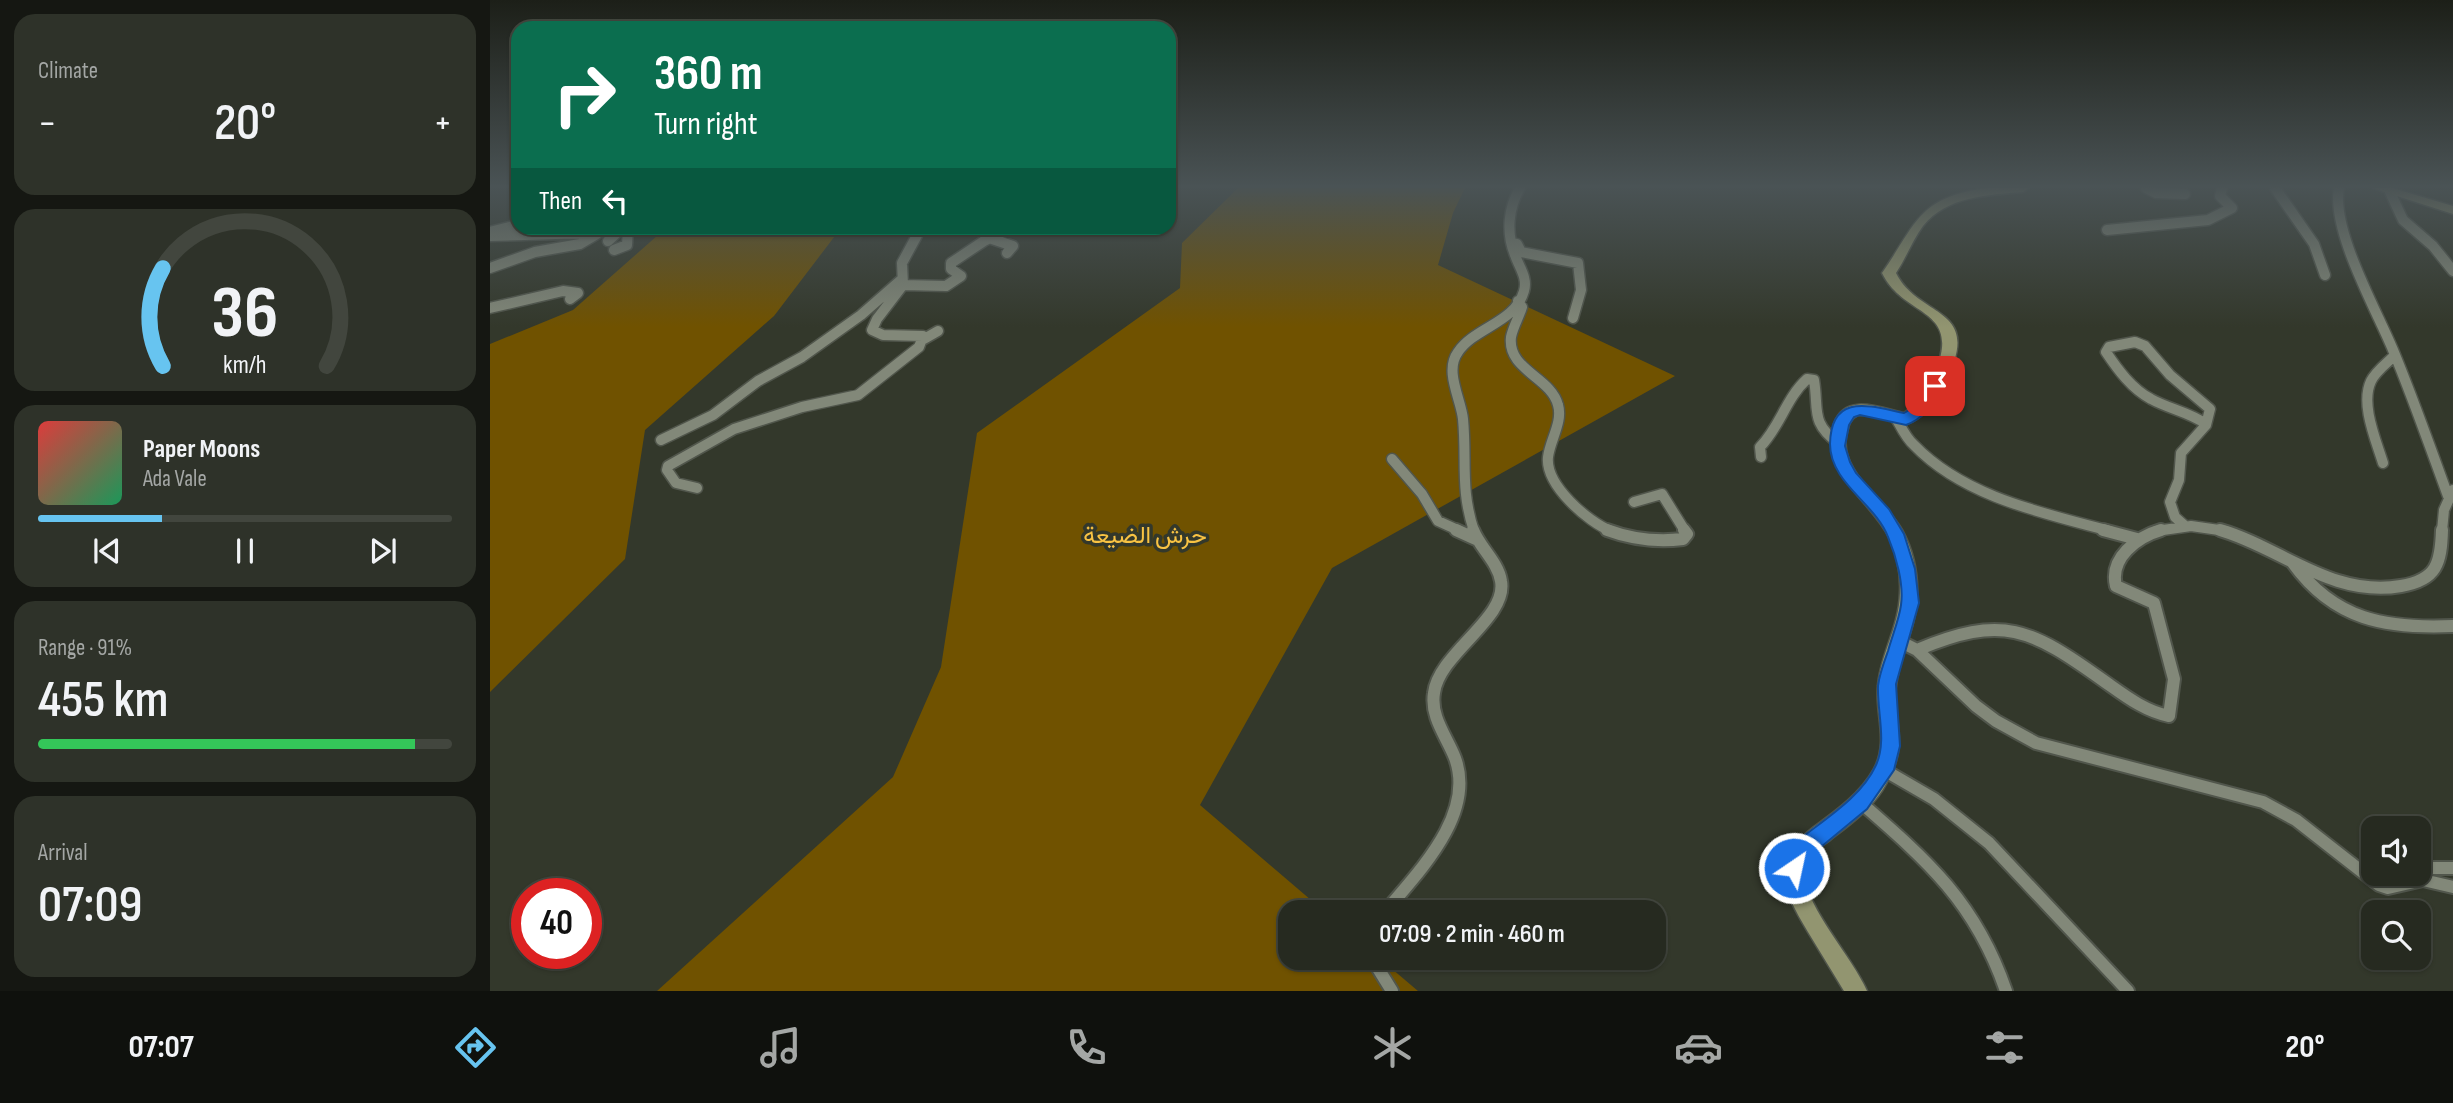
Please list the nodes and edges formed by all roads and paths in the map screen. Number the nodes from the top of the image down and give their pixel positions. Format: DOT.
graph roads {
  1 [pos="1511,234"];
  2 [pos="1913,234"];
  3 [pos="2305,234"];
  4 [pos="2346,234"];
  5 [pos="2419,234"];
  6 [pos="595,235"];
  7 [pos="614,235"];
  8 [pos="628,235"];
  9 [pos="917,235"];
  10 [pos="999,235"];
  11 [pos="992,239"];
  12 [pos="608,241"];
  13 [pos="1512,243"];
  14 [pos="614,250"];
  15 [pos="1007,253"];
  16 [pos="490,268"];
  17 [pos="2453,271"];
  18 [pos="2325,275"];
  19 [pos="902,283"];
  20 [pos="570,299"];
  21 [pos="1518,301"];
  22 [pos="509,304"];
  23 [pos="490,308"];
  24 [pos="490,315"];
  25 [pos="1573,317"];
  26 [pos="938,331"];
  27 [pos="924,339"];
  28 [pos="2394,356"];
  29 [pos="1896,418"];
  30 [pos="2206,424"];
  31 [pos="662,440"];
  32 [pos="1838,443"];
  33 [pos="1761,457"];
  34 [pos="1392,459"];
  35 [pos="2383,463"];
  36 [pos="697,488"];
  37 [pos="2450,493"];
  38 [pos="1634,502"];
  39 [pos="2184,525"];
  40 [pos="2137,539"];
  41 [pos="1478,540"];
  42 [pos="2293,563"];
  43 [pos="2453,626"];
  44 [pos="1901,642"];
  45 [pos="1917,650"];
  46 [pos="1884,770"];
  47 [pos="1860,802"];
  48 [pos="2431,868"];
  49 [pos="2453,868"];
  50 [pos="2361,870"];
  51 [pos="2431,882"];
  52 [pos="2453,887"];
  53 [pos="1394,900"];
  54 [pos="1379,970"];
  55 [pos="1392,991"];
  56 [pos="1856,991"];
  57 [pos="2006,991"];
  58 [pos="2128,991"];
  1 -- 13 [label="street"];
  2 -- 29 [label="street"];
  3 -- 18 [label="street"];
  4 -- 28 [label="street"];
  5 -- 17 [label="street"];
  6 -- 16 [label="street"];
  7 -- 12 [label="street"];
  8 -- 14 [label="street"];
  9 -- 19 [label="street"];
  10 -- 11 [label="street"];
  11 -- 15 [label="street"];
  11 -- 19 [label="street"];
  13 -- 21 [label="street"];
  13 -- 25 [label="street"];
  19 -- 27 [label="street"];
  19 -- 31 [label="street"];
  20 -- 22 [label="street"];
  21 -- 38 [label="street"];
  21 -- 41 [label="street"];
  22 -- 23 [label="street"];
  22 -- 24 [label="street"];
  26 -- 27 [label="street"];
  27 -- 36 [label="street"];
  28 -- 35 [label="street"];
  28 -- 37 [label="street"];
  29 -- 32 [label="street"];
  29 -- 40 [label="street"];
  30 -- 30 [label="street"];
  30 -- 39 [label="street"];
  32 -- 33 [label="street"];
  32 -- 44 [label="street"];
  34 -- 41 [label="street"];
  37 -- 42 [label="street"];
  39 -- 40 [label="street"];
  39 -- 42 [label="street"];
  40 -- 45 [label="street"];
  41 -- 53 [label="street"];
  42 -- 43 [label="street"];
  44 -- 45 [label="street"];
  44 -- 46 [label="street"];
  45 -- 50 [label="street"];
  46 -- 47 [label="street"];
  46 -- 58 [label="street"];
  47 -- 56 [label="street"];
  47 -- 57 [label="street"];
  48 -- 49 [label="street"];
  51 -- 52 [label="street"];
  54 -- 55 [label="street"];
}
